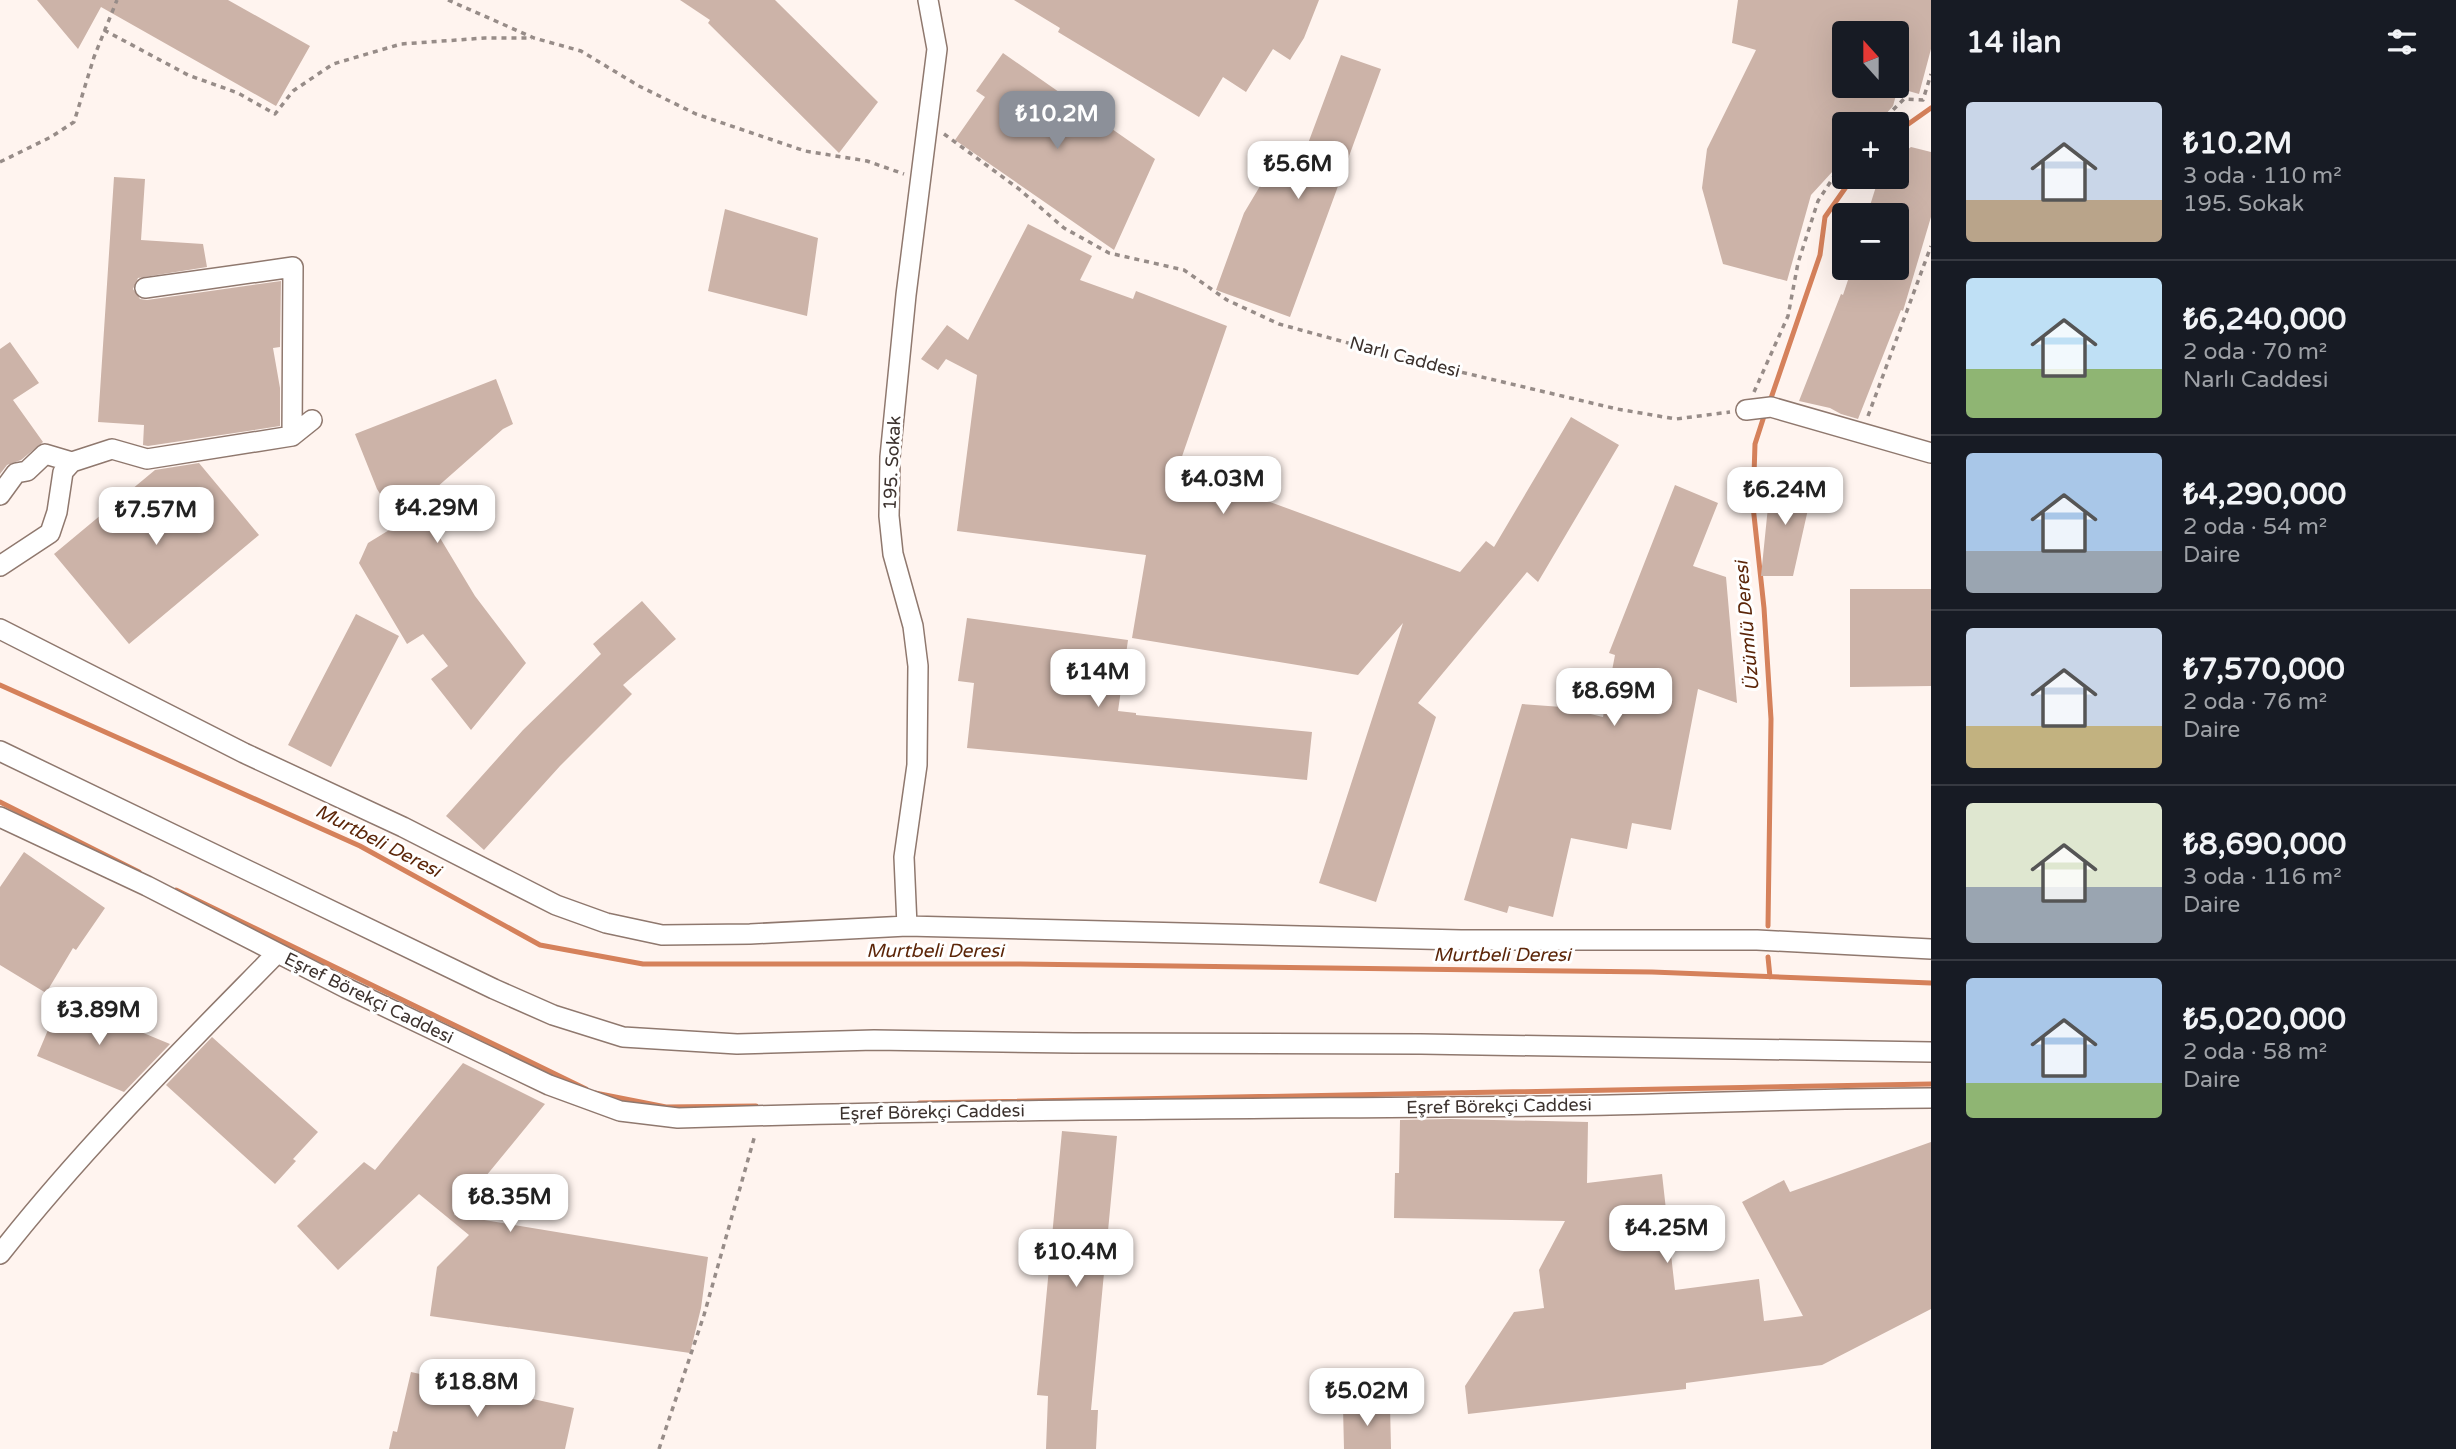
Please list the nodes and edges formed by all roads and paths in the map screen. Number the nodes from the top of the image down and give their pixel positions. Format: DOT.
graph roads {
  1 [pos="117,0"];
  2 [pos="448,0"];
  3 [pos="928,0"];
  4 [pos="104,30"];
  5 [pos="534,38"];
  6 [pos="1931,74"];
  7 [pos="1891,112"];
  8 [pos="928,122"];
  9 [pos="0,162"];
  10 [pos="1832,179"];
  11 [pos="920,180"];
  12 [pos="1931,246"];
  13 [pos="145,288"];
  14 [pos="1757,409"];
  15 [pos="312,420"];
  16 [pos="1862,431"];
  17 [pos="292,436"];
  18 [pos="1931,453"];
  19 [pos="72,462"];
  20 [pos="0,495"];
  21 [pos="0,566"];
  22 [pos="0,629"];
  23 [pos="0,751"];
  24 [pos="0,817"];
  25 [pos="908,926"];
  26 [pos="1931,950"];
  27 [pos="277,953"];
  28 [pos="1931,1052"];
  29 [pos="1931,1098"];
  30 [pos="760,1116"];
  31 [pos="0,1254"];
  32 [pos="659,1449"];
  1 -- 4 [label="path"];
  2 -- 5 [label="path"];
  3 -- 8 [label="street, 195. Sokak"];
  4 -- 5 [label="path"];
  4 -- 9 [label="path"];
  5 -- 11 [label="path"];
  6 -- 7 [label="path"];
  8 -- 11 [label="street, 195. Sokak"];
  8 -- 14 [label="path, Narlı Caddesi"];
  10 -- 14 [label="path"];
  11 -- 25 [label="street, 195. Sokak"];
  12 -- 16 [label="path"];
  13 -- 17 [label="street"];
  14 -- 16 [label="street"];
  15 -- 17 [label="street"];
  16 -- 18 [label="street"];
  17 -- 19 [label="street"];
  19 -- 20 [label="street"];
  19 -- 21 [label="street"];
  22 -- 25 [label="street"];
  23 -- 28 [label="street"];
  24 -- 27 [label="street, Eşref Börekçi Caddesi"];
  25 -- 26 [label="street"];
  27 -- 30 [label="street, Eşref Börekçi Caddesi"];
  27 -- 31 [label="street"];
  29 -- 30 [label="street, Eşref Börekçi Caddesi"];
  30 -- 32 [label="path"];
}
